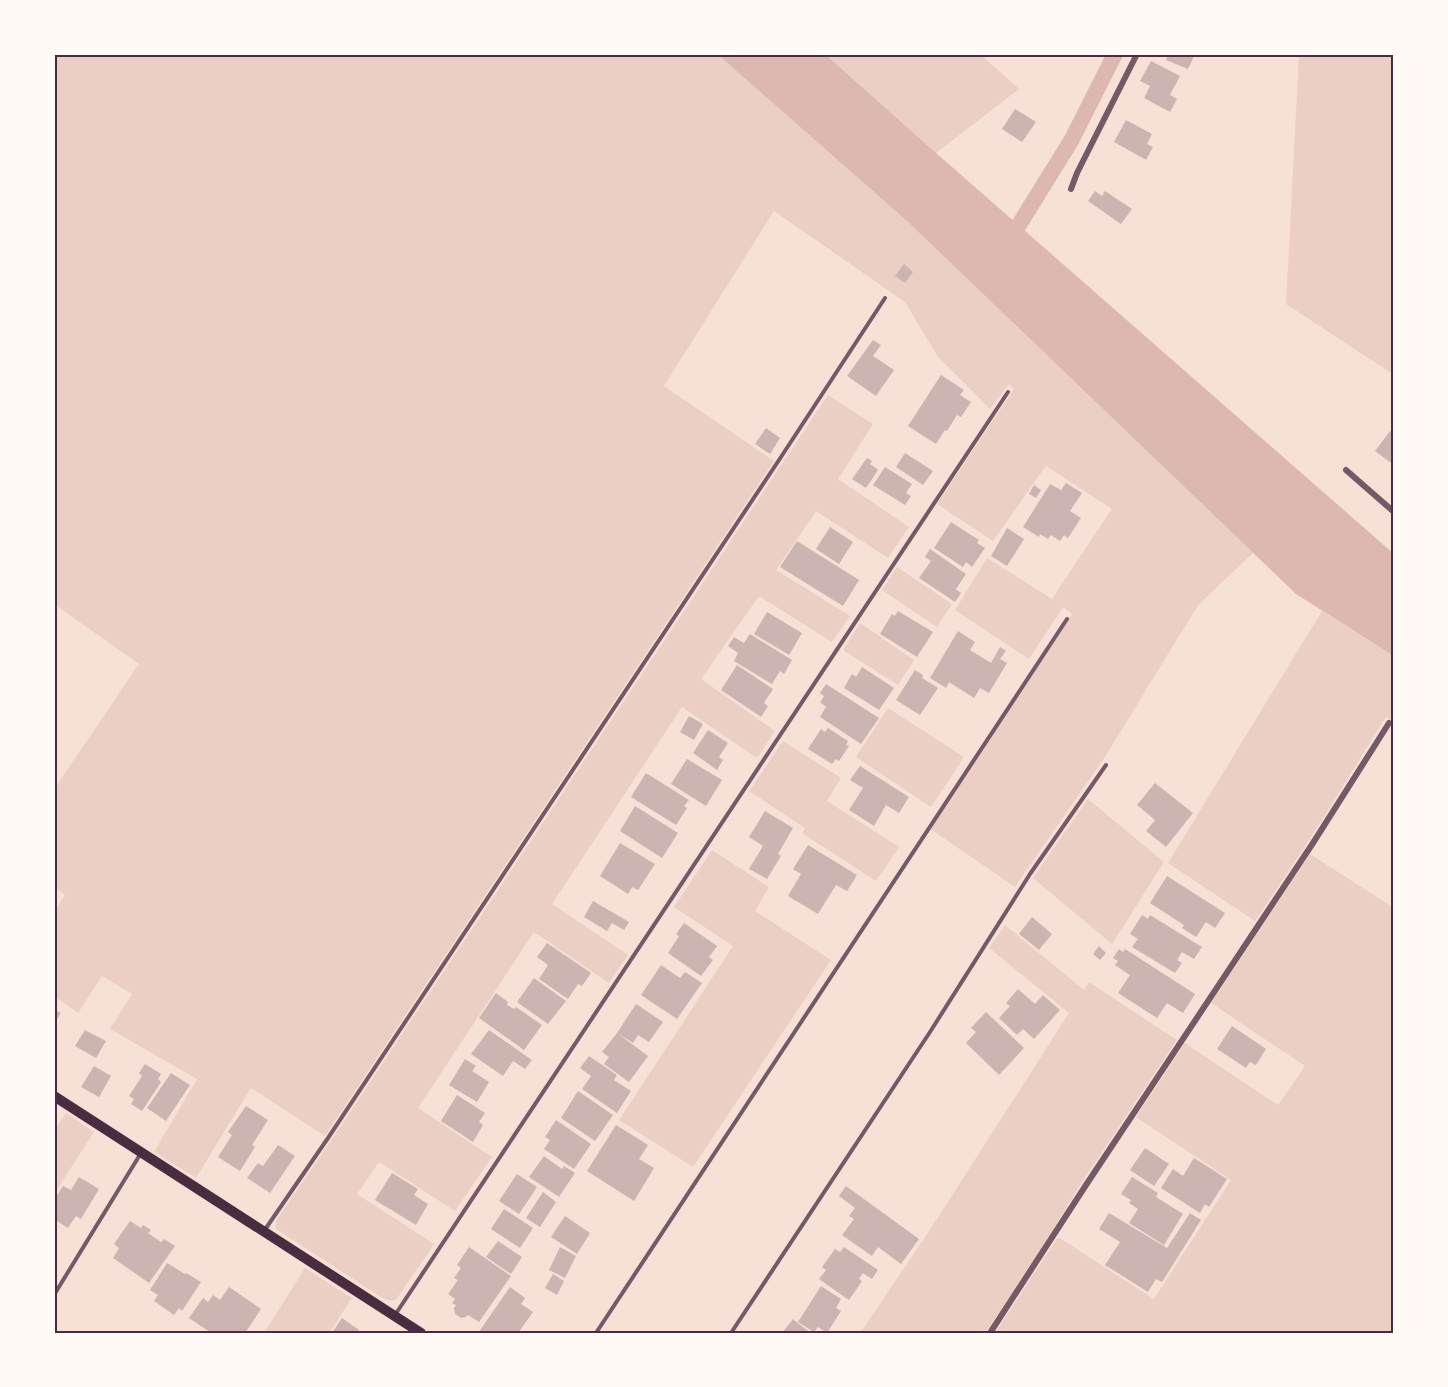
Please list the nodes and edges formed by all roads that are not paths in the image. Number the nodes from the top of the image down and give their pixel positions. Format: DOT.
graph roads {
  1 [pos="1137,54"];
  2 [pos="1071,189"];
  3 [pos="885,298"];
  4 [pos="1008,392"];
  5 [pos="1346,470"];
  6 [pos="1394,512"];
  7 [pos="1067,619"];
  8 [pos="1389,723"];
  9 [pos="1106,765"];
  10 [pos="55,1099"];
  11 [pos="142,1153"];
  12 [pos="264,1231"];
  13 [pos="54,1294"];
  14 [pos="395,1316"];
  15 [pos="420,1333"];
  16 [pos="596,1333"];
  17 [pos="730,1333"];
  18 [pos="990,1333"];
  1 -- 2 [label="street"];
  3 -- 12 [label="lane"];
  4 -- 14 [label="lane"];
  5 -- 6 [label="street"];
  7 -- 16 [label="lane"];
  8 -- 18 [label="street"];
  9 -- 17 [label="lane"];
  10 -- 11 [label="main road"];
  11 -- 12 [label="main road"];
  11 -- 13 [label="lane"];
  12 -- 14 [label="main road"];
  14 -- 15 [label="main road"];
}
